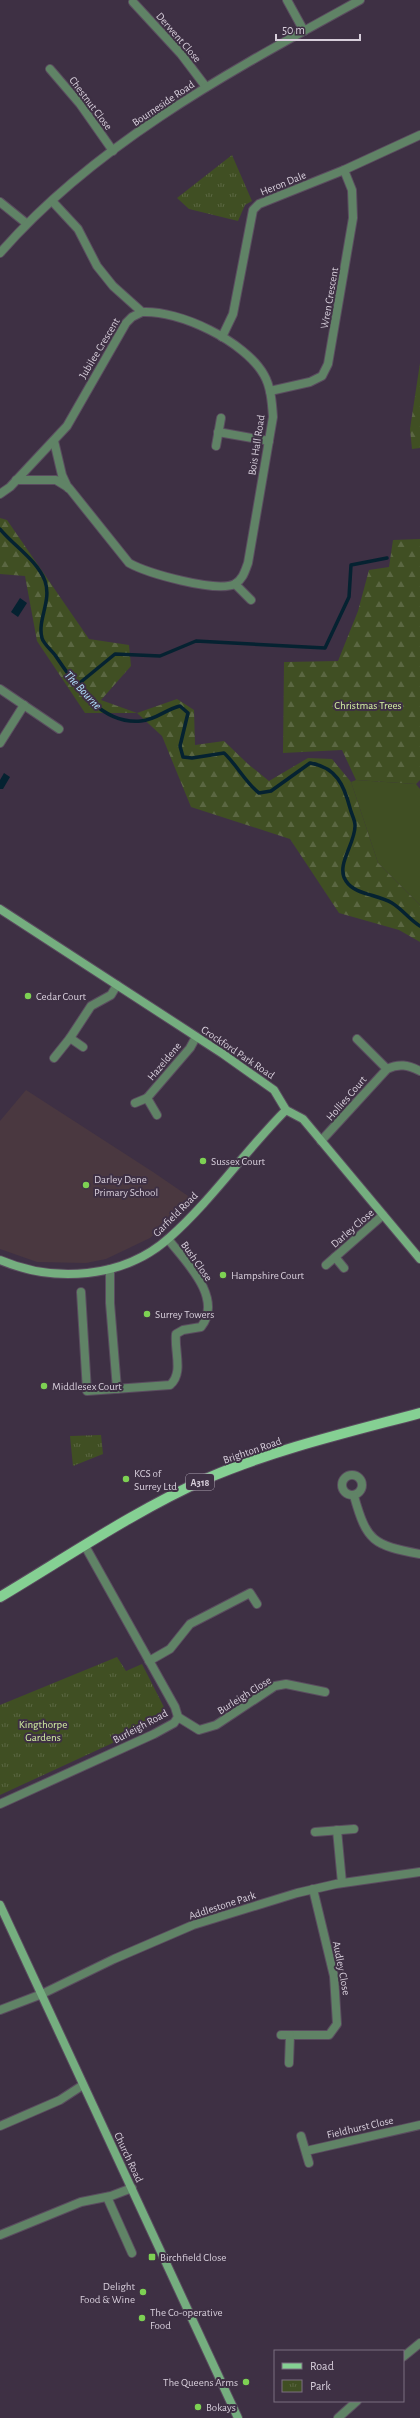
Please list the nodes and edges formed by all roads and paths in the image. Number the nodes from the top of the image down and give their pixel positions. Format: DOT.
graph roads {
  1 [pos="287,0"];
  2 [pos="360,0"];
  3 [pos="133,2"];
  4 [pos="304,31"];
  5 [pos="50,69"];
  6 [pos="206,88"];
  7 [pos="420,135"];
  8 [pos="113,151"];
  9 [pos="344,170"];
  10 [pos="52,201"];
  11 [pos="0,202"];
  12 [pos="26,223"];
  13 [pos="0,253"];
  14 [pos="142,312"];
  15 [pos="222,337"];
  16 [pos="270,391"];
  17 [pos="221,418"];
  18 [pos="218,432"];
  19 [pos="54,441"];
  20 [pos="269,441"];
  21 [pos="216,446"];
  22 [pos="16,480"];
  23 [pos="69,488"];
  24 [pos="0,494"];
  25 [pos="235,584"];
  26 [pos="251,600"];
  27 [pos="0,689"];
  28 [pos="24,705"];
  29 [pos="59,729"];
  30 [pos="0,743"];
  31 [pos="0,909"];
  32 [pos="117,985"];
  33 [pos="196,1036"];
  34 [pos="70,1038"];
  35 [pos="357,1039"];
  36 [pos="83,1047"];
  37 [pos="54,1058"];
  38 [pos="387,1069"];
  39 [pos="420,1071"];
  40 [pos="147,1098"];
  41 [pos="135,1102"];
  42 [pos="286,1110"];
  43 [pos="157,1115"];
  44 [pos="321,1141"];
  45 [pos="383,1215"];
  46 [pos="168,1239"];
  47 [pos="335,1257"];
  48 [pos="420,1259"];
  49 [pos="0,1260"];
  50 [pos="326,1265"];
  51 [pos="344,1268"];
  52 [pos="110,1269"];
  53 [pos="80,1292"];
  54 [pos="117,1389"];
  55 [pos="420,1413"];
  56 [pos="354,1496"];
  57 [pos="85,1546"];
  58 [pos="420,1554"];
  59 [pos="0,1597"];
  60 [pos="257,1604"];
  61 [pos="149,1661"];
  62 [pos="325,1692"];
  63 [pos="178,1717"];
  64 [pos="0,1804"];
  65 [pos="354,1829"];
  66 [pos="336,1830"];
  67 [pos="315,1832"];
  68 [pos="420,1872"];
  69 [pos="342,1883"];
  70 [pos="313,1889"];
  71 [pos="0,1905"];
  72 [pos="42,1994"];
  73 [pos="0,2010"];
  74 [pos="280,2035"];
  75 [pos="290,2035"];
  76 [pos="289,2063"];
  77 [pos="83,2085"];
  78 [pos="420,2125"];
  79 [pos="0,2126"];
  80 [pos="301,2136"];
  81 [pos="306,2151"];
  82 [pos="309,2163"];
  83 [pos="132,2188"];
  84 [pos="107,2197"];
  85 [pos="0,2235"];
  86 [pos="132,2253"];
  87 [pos="420,2343"];
  88 [pos="404,2356"];
  89 [pos="356,2402"];
  90 [pos="238,2418"];
  91 [pos="338,2418"];
  1 -- 4 [label="street"];
  2 -- 4 [label="street, Bourneside Road"];
  3 -- 6 [label="street, Derwent Close"];
  4 -- 6 [label="street, Bourneside Road"];
  5 -- 8 [label="street, Chestnut Close"];
  6 -- 8 [label="street, Bourneside Road"];
  7 -- 9 [label="street, Heron Dale"];
  8 -- 10 [label="street, Bourneside Road"];
  9 -- 15 [label="street, Heron Dale"];
  9 -- 16 [label="street, Wren Crescent"];
  10 -- 12 [label="street, Bourneside Road"];
  10 -- 14 [label="street"];
  11 -- 12 [label="street"];
  12 -- 13 [label="street, Bourneside Road"];
  14 -- 15 [label="street, Bois Hall Road"];
  14 -- 19 [label="street, Jubilee Crescent"];
  15 -- 16 [label="street, Bois Hall Road"];
  16 -- 20 [label="street, Bois Hall Road"];
  17 -- 18 [label="street"];
  18 -- 20 [label="street"];
  18 -- 21 [label="street"];
  19 -- 22 [label="street, Jubilee Crescent"];
  19 -- 23 [label="street"];
  20 -- 25 [label="street, Bois Hall Road"];
  22 -- 23 [label="street"];
  22 -- 24 [label="street"];
  23 -- 25 [label="street"];
  25 -- 26 [label="street"];
  27 -- 28 [label="street"];
  28 -- 29 [label="street"];
  28 -- 30 [label="street"];
  31 -- 32 [label="street, Crockford Park Road"];
  32 -- 33 [label="street, Crockford Park Road"];
  32 -- 34 [label="street"];
  33 -- 40 [label="street, Hazeldene"];
  33 -- 42 [label="street, Crockford Park Road"];
  34 -- 36 [label="street"];
  34 -- 37 [label="street"];
  35 -- 38 [label="street"];
  38 -- 39 [label="street"];
  38 -- 44 [label="street, Hollies Court"];
  40 -- 41 [label="street"];
  40 -- 43 [label="street"];
  42 -- 44 [label="street"];
  42 -- 46 [label="street, Garfield Road"];
  44 -- 45 [label="street"];
  45 -- 47 [label="street, Darley Close"];
  45 -- 48 [label="street"];
  46 -- 52 [label="street, Garfield Road"];
  46 -- 54 [label="street, Bush Close"];
  47 -- 50 [label="street, Darley Close"];
  47 -- 51 [label="street, Darley Close"];
  49 -- 52 [label="street, Garfield Road"];
  52 -- 54 [label="street"];
  53 -- 54 [label="street, Bush Close"];
  55 -- 57 [label="main road, Brighton Road / A318"];
  56 -- 58 [label="street"];
  57 -- 59 [label="main road, Brighton Road / A318"];
  57 -- 61 [label="street, Burleigh Road"];
  60 -- 61 [label="street"];
  61 -- 63 [label="street, Burleigh Road"];
  62 -- 63 [label="street, Burleigh Close"];
  63 -- 64 [label="street, Burleigh Road"];
  65 -- 66 [label="street"];
  66 -- 67 [label="street"];
  66 -- 69 [label="street"];
  68 -- 69 [label="street, Addlestone Park"];
  69 -- 70 [label="street, Addlestone Park"];
  70 -- 72 [label="street, Addlestone Park"];
  70 -- 75 [label="street, Audley Close"];
  71 -- 72 [label="street, Church Road"];
  72 -- 73 [label="street, Addlestone Park"];
  72 -- 77 [label="street, Church Road"];
  74 -- 75 [label="street, Audley Close"];
  75 -- 76 [label="street"];
  77 -- 79 [label="street"];
  77 -- 83 [label="street, Church Road"];
  78 -- 81 [label="street, Fieldhurst Close"];
  80 -- 81 [label="street"];
  81 -- 82 [label="street"];
  83 -- 84 [label="street"];
  83 -- 90 [label="street, Church Road"];
  84 -- 85 [label="street"];
  84 -- 86 [label="street"];
  87 -- 88 [label="street"];
  89 -- 91 [label="street"];
}
